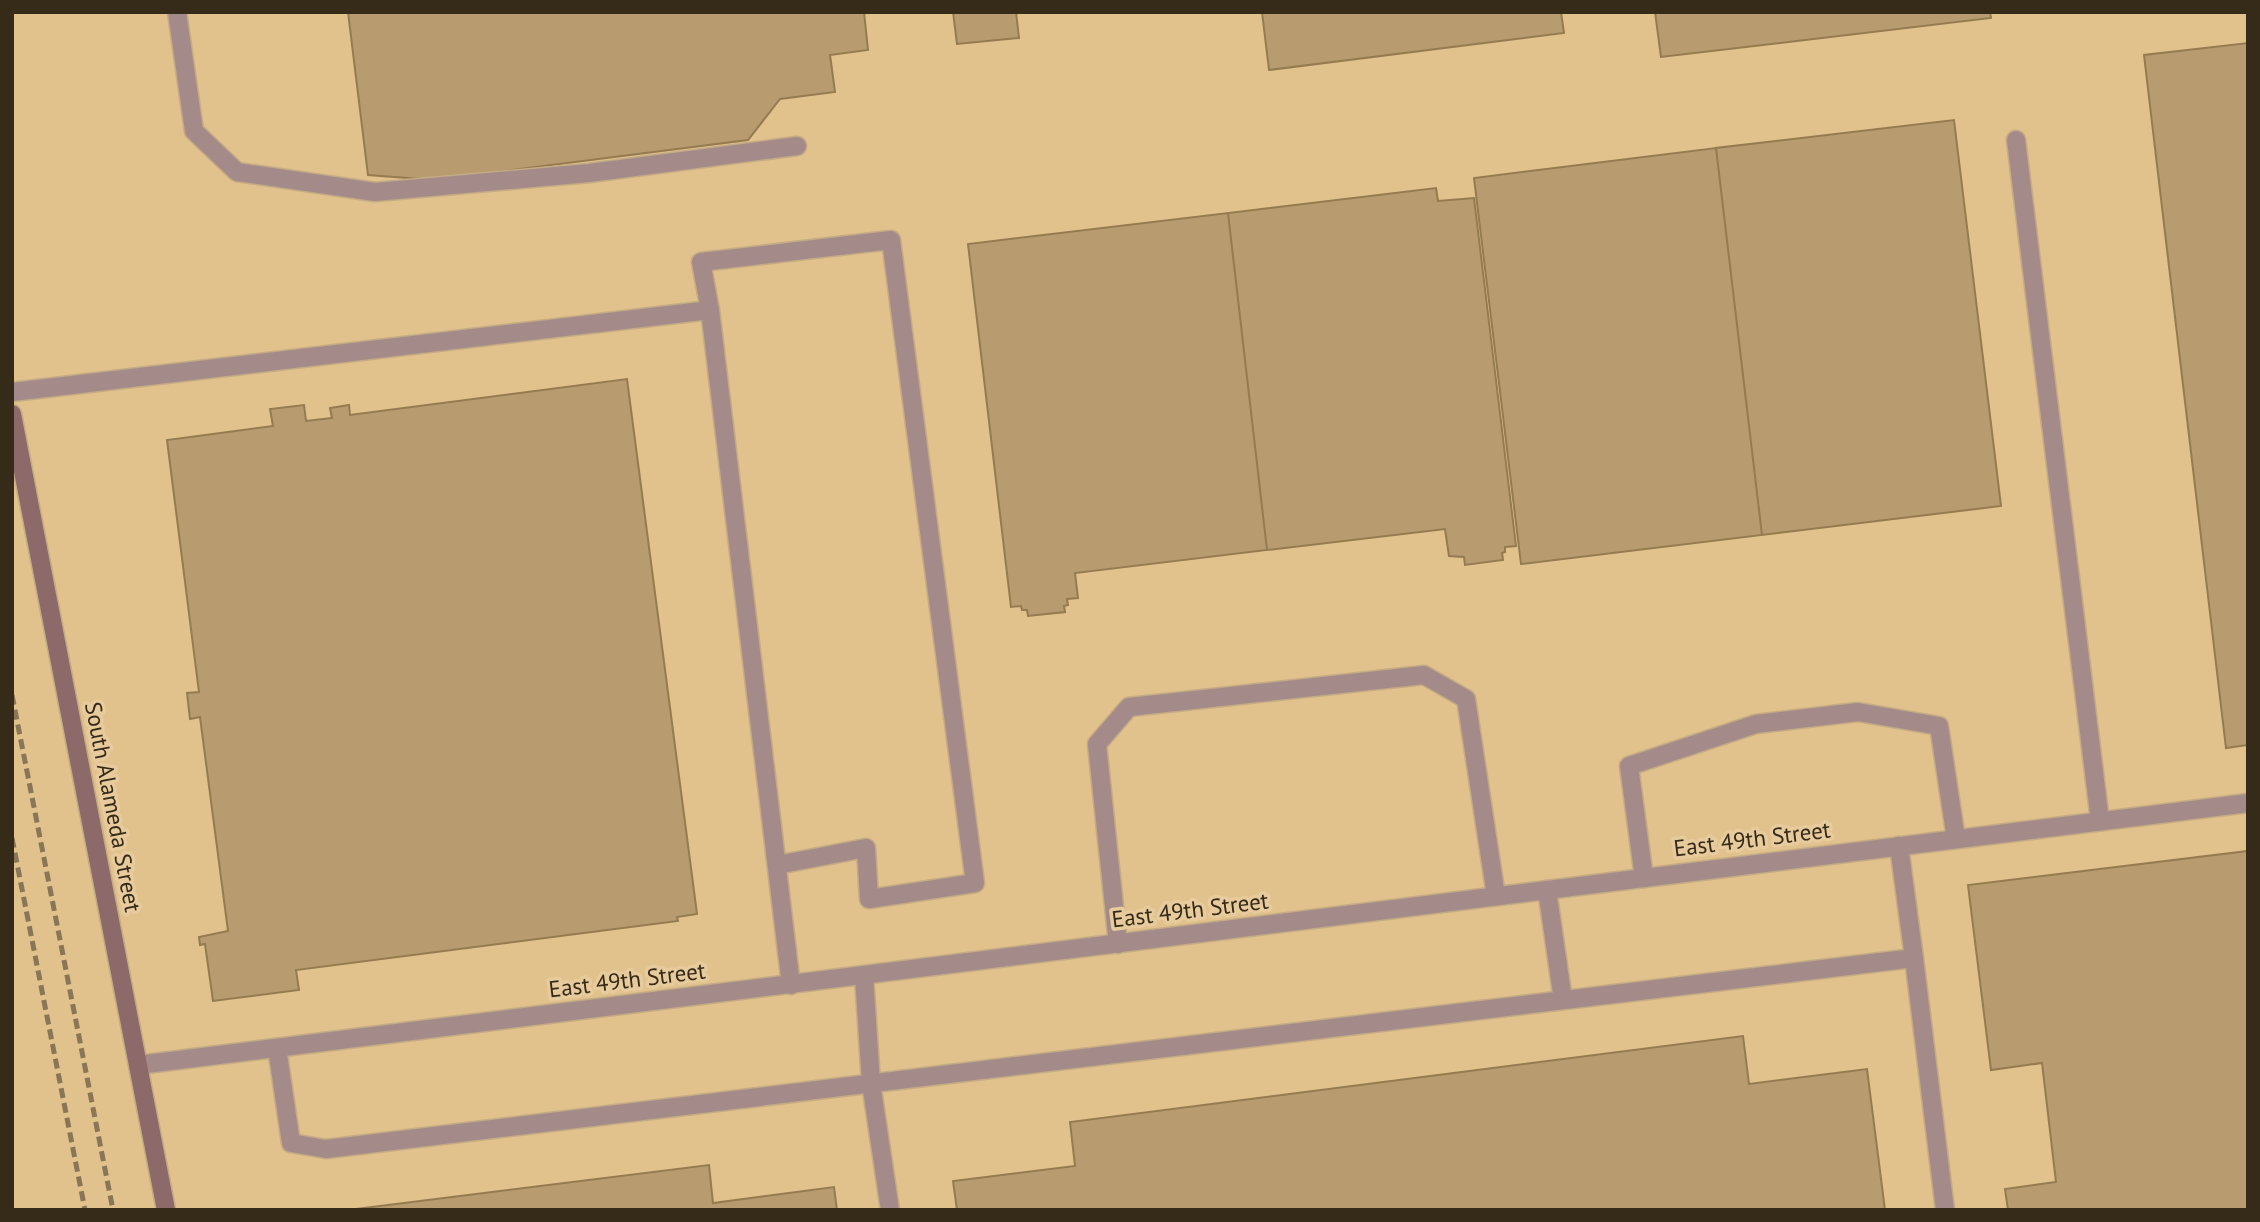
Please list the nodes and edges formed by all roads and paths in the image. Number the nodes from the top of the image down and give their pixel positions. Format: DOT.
graph roads {
  1 [pos="177,12"];
  2 [pos="2016,140"];
  3 [pos="797,146"];
  4 [pos="710,310"];
  5 [pos="12,392"];
  6 [pos="12,414"];
  7 [pos="2248,803"];
  8 [pos="2100,821"];
  9 [pos="1956,839"];
  10 [pos="1899,846"];
  11 [pos="777,865"];
  12 [pos="1644,878"];
  13 [pos="1547,890"];
  14 [pos="1496,896"];
  15 [pos="1118,944"];
  16 [pos="1914,958"];
  17 [pos="864,976"];
  18 [pos="791,985"];
  19 [pos="1563,1000"];
  20 [pos="277,1048"];
  21 [pos="138,1065"];
  22 [pos="871,1083"];
  23 [pos="166,1210"];
  24 [pos="890,1210"];
  25 [pos="1945,1210"];
  1 -- 3 [label="street"];
  2 -- 8 [label="street"];
  4 -- 5 [label="street"];
  4 -- 11 [label="street"];
  4 -- 11 [label="street"];
  6 -- 21 [label="street, South Alameda Street"];
  7 -- 8 [label="street, East 49th Street"];
  8 -- 9 [label="street, East 49th Street"];
  9 -- 10 [label="street, East 49th Street"];
  9 -- 12 [label="street"];
  10 -- 12 [label="street, East 49th Street"];
  10 -- 16 [label="street"];
  11 -- 18 [label="street"];
  12 -- 13 [label="street, East 49th Street"];
  13 -- 14 [label="street, East 49th Street"];
  13 -- 19 [label="street"];
  14 -- 15 [label="street, East 49th Street"];
  14 -- 15 [label="street"];
  15 -- 17 [label="street, East 49th Street"];
  16 -- 19 [label="street"];
  16 -- 25 [label="street"];
  17 -- 18 [label="street, East 49th Street"];
  17 -- 22 [label="street"];
  18 -- 20 [label="street, East 49th Street"];
  19 -- 22 [label="street"];
  20 -- 21 [label="street, East 49th Street"];
  20 -- 22 [label="street"];
  21 -- 23 [label="street, South Alameda Street"];
  22 -- 24 [label="street"];
}
